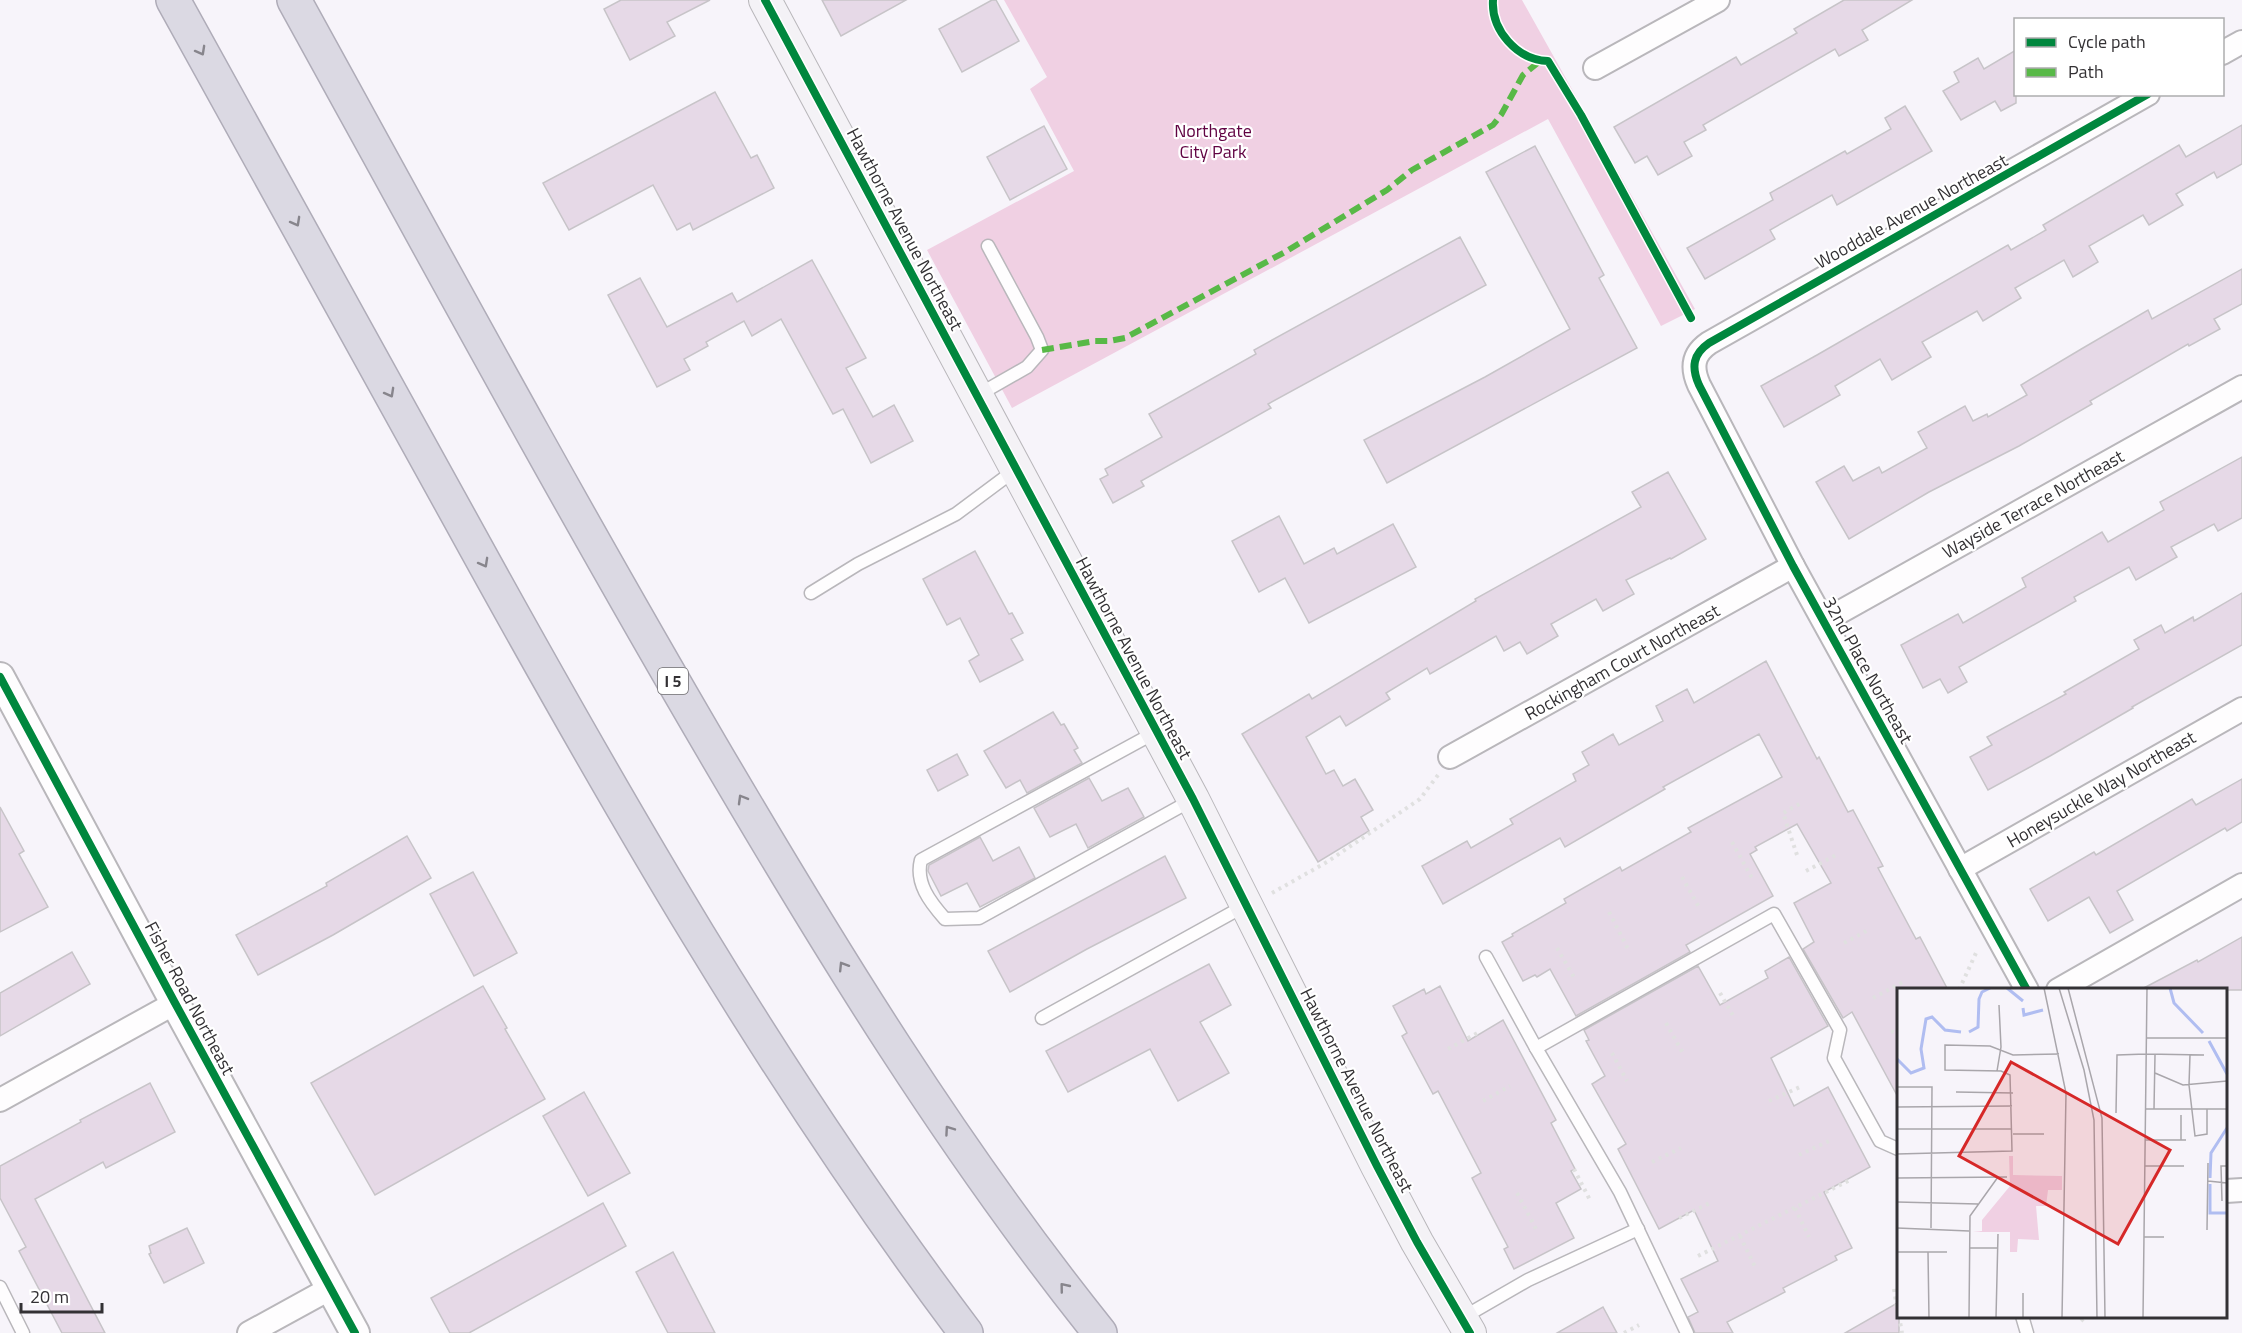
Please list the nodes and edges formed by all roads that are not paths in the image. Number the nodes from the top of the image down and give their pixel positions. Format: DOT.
graph roads {
  1 [pos="173,0"];
  2 [pos="294,0"];
  3 [pos="765,0"];
  4 [pos="1718,0"];
  5 [pos="1692,7"];
  6 [pos="2242,42"];
  7 [pos="2224,52"];
  8 [pos="1595,69"];
  9 [pos="2144,96"];
  10 [pos="988,246"];
  11 [pos="1694,360"];
  12 [pos="2242,387"];
  13 [pos="977,396"];
  14 [pos="1016,470"];
  15 [pos="1794,566"];
  16 [pos="811,593"];
  17 [pos="1824,621"];
  18 [pos="0,677"];
  19 [pos="2242,709"];
  20 [pos="1157,732"];
  21 [pos="1450,758"];
  22 [pos="1193,799"];
  23 [pos="1960,869"];
  24 [pos="2242,885"];
  25 [pos="1260,898"];
  26 [pos="1486,957"];
  27 [pos="2026,988"];
  28 [pos="2062,988"];
  29 [pos="175,1003"];
  30 [pos="1042,1018"];
  31 [pos="1536,1048"];
  32 [pos="0,1100"];
  33 [pos="1897,1148"];
  34 [pos="2242,1190"];
  35 [pos="2227,1191"];
  36 [pos="1638,1229"];
  37 [pos="0,1287"];
  38 [pos="331,1288"];
  39 [pos="2022,1318"];
  40 [pos="1465,1326"];
  41 [pos="23,1333"];
  42 [pos="249,1333"];
  43 [pos="356,1333"];
  44 [pos="966,1333"];
  45 [pos="1100,1333"];
  46 [pos="1687,1333"];
  47 [pos="2027,1333"];
  1 -- 44 [label="highway, one-way"];
  45 -- 2 [label="highway, I 5, one-way"];
  3 -- 13 [label="main road, Hawthorne Avenue Northeast"];
  4 -- 5 [label="street"];
  5 -- 8 [label="street"];
  6 -- 7 [label="street"];
  9 -- 11 [label="street, Wooddale Avenue Northeast"];
  10 -- 13 [label="lane"];
  11 -- 15 [label="street, 32nd Place Northeast"];
  12 -- 17 [label="street, Wayside Terrace Northeast"];
  13 -- 14 [label="main road, Hawthorne Avenue Northeast"];
  14 -- 16 [label="lane"];
  14 -- 20 [label="main road, Hawthorne Avenue Northeast"];
  15 -- 17 [label="street, 32nd Place Northeast"];
  15 -- 21 [label="street, Rockingham Court Northeast"];
  17 -- 23 [label="street, 32nd Place Northeast"];
  18 -- 29 [label="street, Fisher Road Northeast"];
  19 -- 23 [label="street, Honeysuckle Way Northeast"];
  20 -- 22 [label="main road, Hawthorne Avenue Northeast"];
  20 -- 22 [label="lane"];
  22 -- 25 [label="main road, Hawthorne Avenue Northeast"];
  23 -- 27 [label="street, 32nd Place Northeast"];
  24 -- 28 [label="street"];
  25 -- 30 [label="lane"];
  25 -- 40 [label="main road, Hawthorne Avenue Northeast"];
  26 -- 31 [label="lane"];
  29 -- 32 [label="street"];
  29 -- 38 [label="street, Fisher Road Northeast"];
  31 -- 33 [label="lane"];
  31 -- 36 [label="lane"];
  34 -- 35 [label="street"];
  36 -- 40 [label="lane"];
  36 -- 46 [label="lane"];
  37 -- 41 [label="lane"];
  38 -- 42 [label="street"];
  38 -- 43 [label="street, Fisher Road Northeast"];
  39 -- 47 [label="lane"];
}
